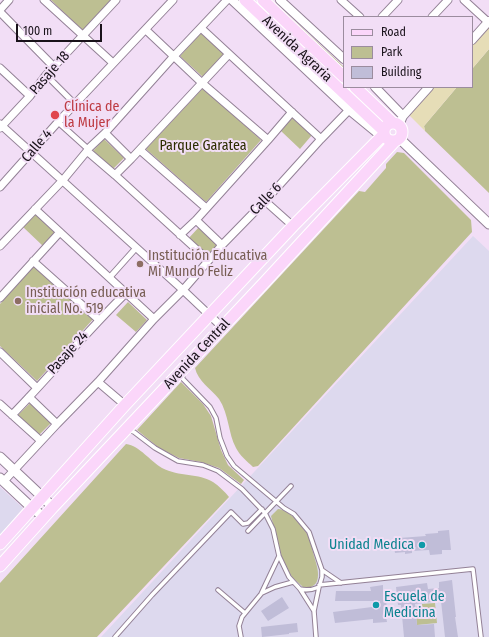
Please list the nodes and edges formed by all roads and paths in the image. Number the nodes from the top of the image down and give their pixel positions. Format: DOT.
graph roads {
  1 [pos="9,0"];
  2 [pos="44,0"];
  3 [pos="116,0"];
  4 [pos="173,0"];
  5 [pos="227,0"];
  6 [pos="232,0"];
  7 [pos="245,0"];
  8 [pos="263,0"];
  9 [pos="280,0"];
  10 [pos="341,0"];
  11 [pos="398,0"];
  12 [pos="448,0"];
  13 [pos="464,0"];
  14 [pos="0,11"];
  15 [pos="359,16"];
  16 [pos="383,16"];
  17 [pos="433,16"];
  18 [pos="489,22"];
  19 [pos="201,28"];
  20 [pos="146,30"];
  21 [pos="83,36"];
  22 [pos="473,39"];
  23 [pos="229,54"];
  24 [pos="174,56"];
  25 [pos="343,58"];
  26 [pos="113,63"];
  27 [pos="54,67"];
  28 [pos="0,68"];
  29 [pos="46,74"];
  30 [pos="343,76"];
  31 [pos="202,83"];
  32 [pos="356,88"];
  33 [pos="375,88"];
  34 [pos="428,88"];
  35 [pos="30,96"];
  36 [pos="75,104"];
  37 [pos="350,110"];
  38 [pos="292,112"];
  39 [pos="399,121"];
  40 [pos="58,122"];
  41 [pos="1,126"];
  42 [pos="105,133"];
  43 [pos="384,133"];
  44 [pos="321,139"];
  45 [pos="268,140"];
  46 [pos="397,141"];
  47 [pos="88,150"];
  48 [pos="140,150"];
  49 [pos="31,153"];
  50 [pos="131,159"];
  51 [pos="115,175"];
  52 [pos="62,180"];
  53 [pos="0,187"];
  54 [pos="265,201"];
  55 [pos="206,208"];
  56 [pos="35,209"];
  57 [pos="488,219"];
  58 [pos="196,220"];
  59 [pos="293,226"];
  60 [pos="60,232"];
  61 [pos="180,235"];
  62 [pos="222,244"];
  63 [pos="0,246"];
  64 [pos="136,248"];
  65 [pos="208,260"];
  66 [pos="33,261"];
  67 [pos="110,277"];
  68 [pos="183,290"];
  69 [pos="126,293"];
  70 [pos="0,298"];
  71 [pos="209,316"];
  72 [pos="154,319"];
  73 [pos="99,320"];
  74 [pos="222,327"];
  75 [pos="0,352"];
  76 [pos="181,371"];
  77 [pos="98,382"];
  78 [pos="37,388"];
  79 [pos="29,398"];
  80 [pos="0,404"];
  81 [pos="125,405"];
  82 [pos="12,415"];
  83 [pos="57,424"];
  84 [pos="127,430"];
  85 [pos="41,441"];
  86 [pos="0,457"];
  87 [pos="14,470"];
  88 [pos="2,480"];
  89 [pos="291,486"];
  90 [pos="42,497"];
  91 [pos="276,502"];
  92 [pos="53,507"];
  93 [pos="32,508"];
  94 [pos="262,509"];
  95 [pos="265,513"];
  96 [pos="44,517"];
  97 [pos="248,531"];
  98 [pos="0,544"];
  99 [pos="279,556"];
  100 [pos="0,566"];
  101 [pos="322,570"];
  102 [pos="293,582"];
  103 [pos="341,583"];
  104 [pos="319,586"];
  105 [pos="300,589"];
  106 [pos="218,590"];
  107 [pos="261,594"];
  108 [pos="314,611"];
  109 [pos="245,613"];
  110 [pos="115,637"];
  111 [pos="240,637"];
  112 [pos="316,637"];
  113 [pos="481,637"];
  1 -- 14 [label="street"];
  2 -- 21 [label="street"];
  3 -- 21 [label="street, Pasaje 18"];
  4 -- 20 [label="street, Calle 4"];
  5 -- 19 [label="street"];
  6 -- 37 [label="street"];
  7 -- 43 [label="main road, Avenida Agraria"];
  8 -- 30 [label="main road, Avenida Agraria"];
  9 -- 25 [label="street"];
  10 -- 15 [label="street"];
  11 -- 16 [label="street"];
  12 -- 17 [label="street"];
  13 -- 18 [label="street"];
  14 -- 27 [label="street"];
  18 -- 22 [label="street"];
  19 -- 23 [label="street"];
  19 -- 24 [label="street"];
  20 -- 24 [label="street"];
  20 -- 26 [label="street, Calle 4"];
  21 -- 26 [label="street"];
  21 -- 27 [label="street, Pasaje 18"];
  23 -- 31 [label="street"];
  23 -- 38 [label="street"];
  24 -- 31 [label="street"];
  24 -- 42 [label="street"];
  26 -- 36 [label="street, Calle 4"];
  27 -- 29 [label="street, Pasaje 18"];
  28 -- 35 [label="street"];
  29 -- 35 [label="street, Pasaje 18"];
  29 -- 36 [label="street"];
  31 -- 45 [label="street"];
  31 -- 48 [label="street"];
  32 -- 39 [label="main road"];
  33 -- 39 [label="street"];
  34 -- 39 [label="street"];
  35 -- 41 [label="street, Pasaje 18"];
  36 -- 40 [label="street, Calle 4"];
  37 -- 43 [label="street"];
  37 -- 44 [label="street, Calle 6"];
  38 -- 44 [label="street"];
  38 -- 45 [label="street"];
  39 -- 43 [label="main road"];
  39 -- 46 [label="main road"];
  40 -- 47 [label="street"];
  40 -- 49 [label="street, Calle 4"];
  41 -- 49 [label="street"];
  42 -- 47 [label="street"];
  42 -- 50 [label="street"];
  43 -- 46 [label="main road"];
  43 -- 59 [label="main road, Avenida Central"];
  44 -- 54 [label="street, Calle 6"];
  45 -- 55 [label="street"];
  46 -- 57 [label="main road"];
  46 -- 74 [label="main road, Avenida Central"];
  47 -- 51 [label="street"];
  47 -- 52 [label="street"];
  48 -- 50 [label="street"];
  48 -- 55 [label="street"];
  49 -- 52 [label="street"];
  49 -- 53 [label="street, Calle 4"];
  50 -- 51 [label="street"];
  51 -- 61 [label="street"];
  52 -- 56 [label="street"];
  52 -- 64 [label="street"];
  54 -- 59 [label="street"];
  54 -- 62 [label="street, Calle 6"];
  55 -- 58 [label="street"];
  56 -- 60 [label="street"];
  56 -- 63 [label="street"];
  58 -- 61 [label="street"];
  58 -- 62 [label="street"];
  59 -- 71 [label="main road, Avenida Central"];
  60 -- 66 [label="street"];
  60 -- 67 [label="street"];
  61 -- 65 [label="street"];
  62 -- 65 [label="street, Calle 6"];
  64 -- 67 [label="street"];
  64 -- 68 [label="street"];
  65 -- 68 [label="street, Calle 6"];
  66 -- 70 [label="street"];
  66 -- 73 [label="street"];
  67 -- 69 [label="street"];
  68 -- 71 [label="street"];
  68 -- 72 [label="street, Calle 6"];
  69 -- 72 [label="street"];
  69 -- 73 [label="street, Pasaje 24"];
  71 -- 74 [label="street"];
  71 -- 81 [label="main road, Avenida Central"];
  72 -- 77 [label="street, Calle 6"];
  73 -- 78 [label="street, Pasaje 24"];
  74 -- 76 [label="main road, Avenida Central"];
  75 -- 78 [label="street"];
  76 -- 84 [label="main road, Avenida Central"];
  76 -- 91 [label="lane"];
  77 -- 81 [label="street"];
  77 -- 83 [label="street, Calle 6"];
  78 -- 79 [label="street, Pasaje 24"];
  79 -- 82 [label="street, Pasaje 24"];
  79 -- 83 [label="street"];
  80 -- 82 [label="street"];
  81 -- 90 [label="main road, Avenida Central"];
  82 -- 85 [label="street"];
  83 -- 85 [label="street, Calle 6"];
  84 -- 92 [label="main road, Avenida Central"];
  84 -- 94 [label="lane"];
  85 -- 87 [label="street, Calle 6"];
  86 -- 87 [label="main road"];
  87 -- 88 [label="street, Calle 6"];
  87 -- 90 [label="main road"];
  88 -- 93 [label="main road"];
  89 -- 91 [label="lane"];
  90 -- 92 [label="main road"];
  90 -- 93 [label="main road, Avenida Central"];
  91 -- 95 [label="lane"];
  91 -- 101 [label="lane"];
  92 -- 96 [label="main road, Avenida Central"];
  93 -- 96 [label="main road"];
  93 -- 98 [label="main road, Avenida Central"];
  94 -- 95 [label="lane"];
  94 -- 110 [label="lane"];
  95 -- 97 [label="lane"];
  95 -- 99 [label="lane"];
  96 -- 100 [label="main road, Avenida Central"];
  99 -- 102 [label="lane"];
  99 -- 107 [label="lane"];
  101 -- 103 [label="lane"];
  101 -- 104 [label="lane"];
  102 -- 105 [label="lane"];
  102 -- 107 [label="lane"];
  103 -- 104 [label="lane"];
  103 -- 113 [label="lane"];
  104 -- 105 [label="lane"];
  104 -- 108 [label="lane"];
  105 -- 108 [label="lane"];
  106 -- 109 [label="lane"];
  107 -- 109 [label="lane"];
  108 -- 112 [label="lane"];
  109 -- 111 [label="lane"];
}
